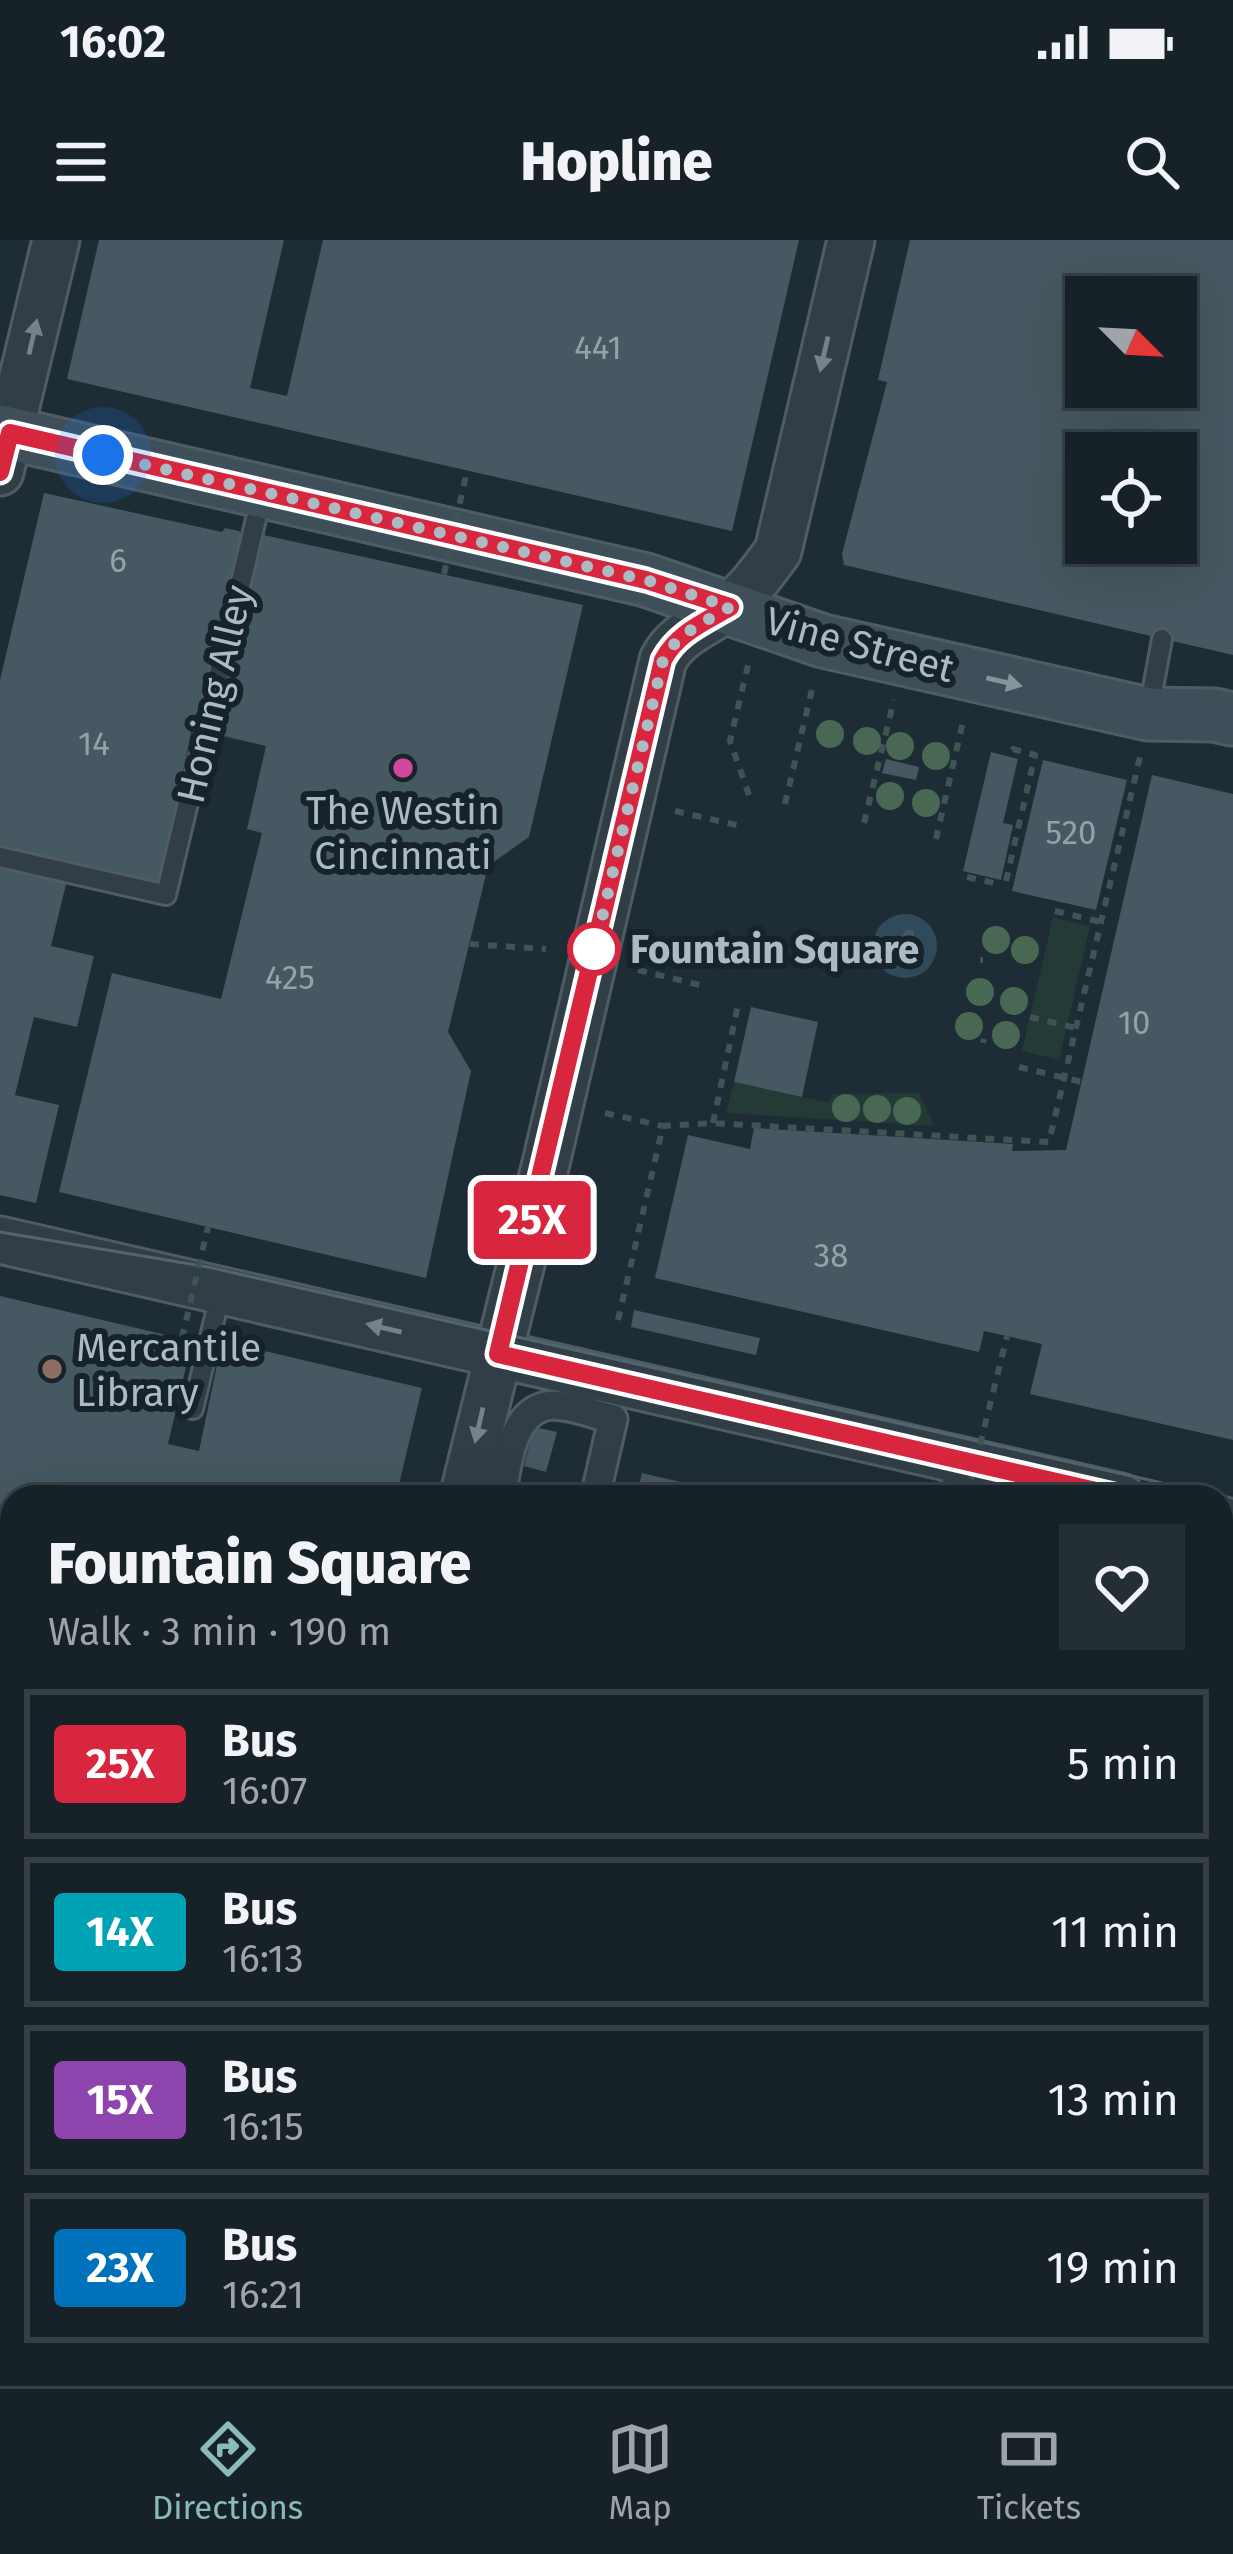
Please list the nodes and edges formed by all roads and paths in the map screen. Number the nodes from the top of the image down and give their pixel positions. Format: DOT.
graph roads {
  1 [pos="56,240"];
  2 [pos="851,240"];
  3 [pos="3,445"];
  4 [pos="467,471"];
  5 [pos="262,494"];
  6 [pos="445,574"];
  7 [pos="730,607"];
  8 [pos="1162,639"];
  9 [pos="749,661"];
  10 [pos="814,677"];
  11 [pos="895,697"];
  12 [pos="965,713"];
  13 [pos="1233,719"];
  14 [pos="1144,734"];
  15 [pos="1011,757"];
  16 [pos="748,795"];
  17 [pos="785,804"];
  18 [pos="676,811"];
  19 [pos="864,823"];
  20 [pos="741,826"];
  21 [pos="936,839"];
  22 [pos="0,857"];
  23 [pos="967,877"];
  24 [pos="1006,881"];
  25 [pos="994,883"];
  26 [pos="1055,911"];
  27 [pos="1101,922"];
  28 [pos="470,944"];
  29 [pos="546,949"];
  30 [pos="638,970"];
  31 [pos="704,986"];
  32 [pos="738,1004"];
  33 [pos="1030,1017"];
  34 [pos="1076,1028"];
  35 [pos="1018,1067"];
  36 [pos="1064,1077"];
  37 [pos="1082,1082"];
  38 [pos="605,1113"];
  39 [pos="713,1123"];
  40 [pos="664,1126"];
  41 [pos="984,1127"];
  42 [pos="985,1140"];
  43 [pos="208,1227"];
  44 [pos="0,1240"];
  45 [pos="221,1291"];
  46 [pos="618,1320"];
  47 [pos="1007,1336"];
  48 [pos="182,1338"];
  49 [pos="498,1354"];
  50 [pos="617,1401"];
  51 [pos="193,1409"];
  52 [pos="957,1484"];
  53 [pos="466,1485"];
  54 [pos="504,1485"];
  55 [pos="599,1485"];
  3 -- 1 [label="street, one-way"];
  2 -- 7 [label="street, one-way"];
  3 -- 5 [label="main road, Vine Street"];
  4 -- 6 [label="path, bridge"];
  5 -- 7 [label="main road, Vine Street"];
  5 -- 22 [label="lane, Honing Alley"];
  7 -- 14 [label="main road, Vine Street, one-way"];
  7 -- 49 [label="street"];
  8 -- 14 [label="lane"];
  9 -- 16 [label="path"];
  10 -- 17 [label="path"];
  11 -- 19 [label="path"];
  12 -- 21 [label="path"];
  13 -- 14 [label="main road, Vine Street"];
  14 -- 27 [label="path"];
  15 -- 24 [label="path"];
  18 -- 20 [label="path"];
  23 -- 25 [label="path"];
  26 -- 27 [label="path"];
  27 -- 34 [label="path"];
  28 -- 29 [label="path"];
  30 -- 31 [label="path"];
  32 -- 39 [label="path"];
  33 -- 34 [label="path"];
  34 -- 36 [label="path"];
  35 -- 36 [label="path"];
  36 -- 37 [label="path"];
  36 -- 42 [label="path"];
  38 -- 40 [label="path"];
  39 -- 40 [label="path"];
  39 -- 42 [label="path"];
  40 -- 46 [label="path"];
  41 -- 42 [label="path"];
  43 -- 48 [label="path, bridge"];
  44 -- 45 [label="street"];
  49 -- 45 [label="street, one-way"];
  45 -- 51 [label="lane"];
  47 -- 52 [label="path, bridge"];
  49 -- 50 [label="street"];
  49 -- 53 [label="street, one-way"];
  50 -- 52 [label="street"];
  50 -- 54 [label="street"];
  50 -- 55 [label="lane"];
}
